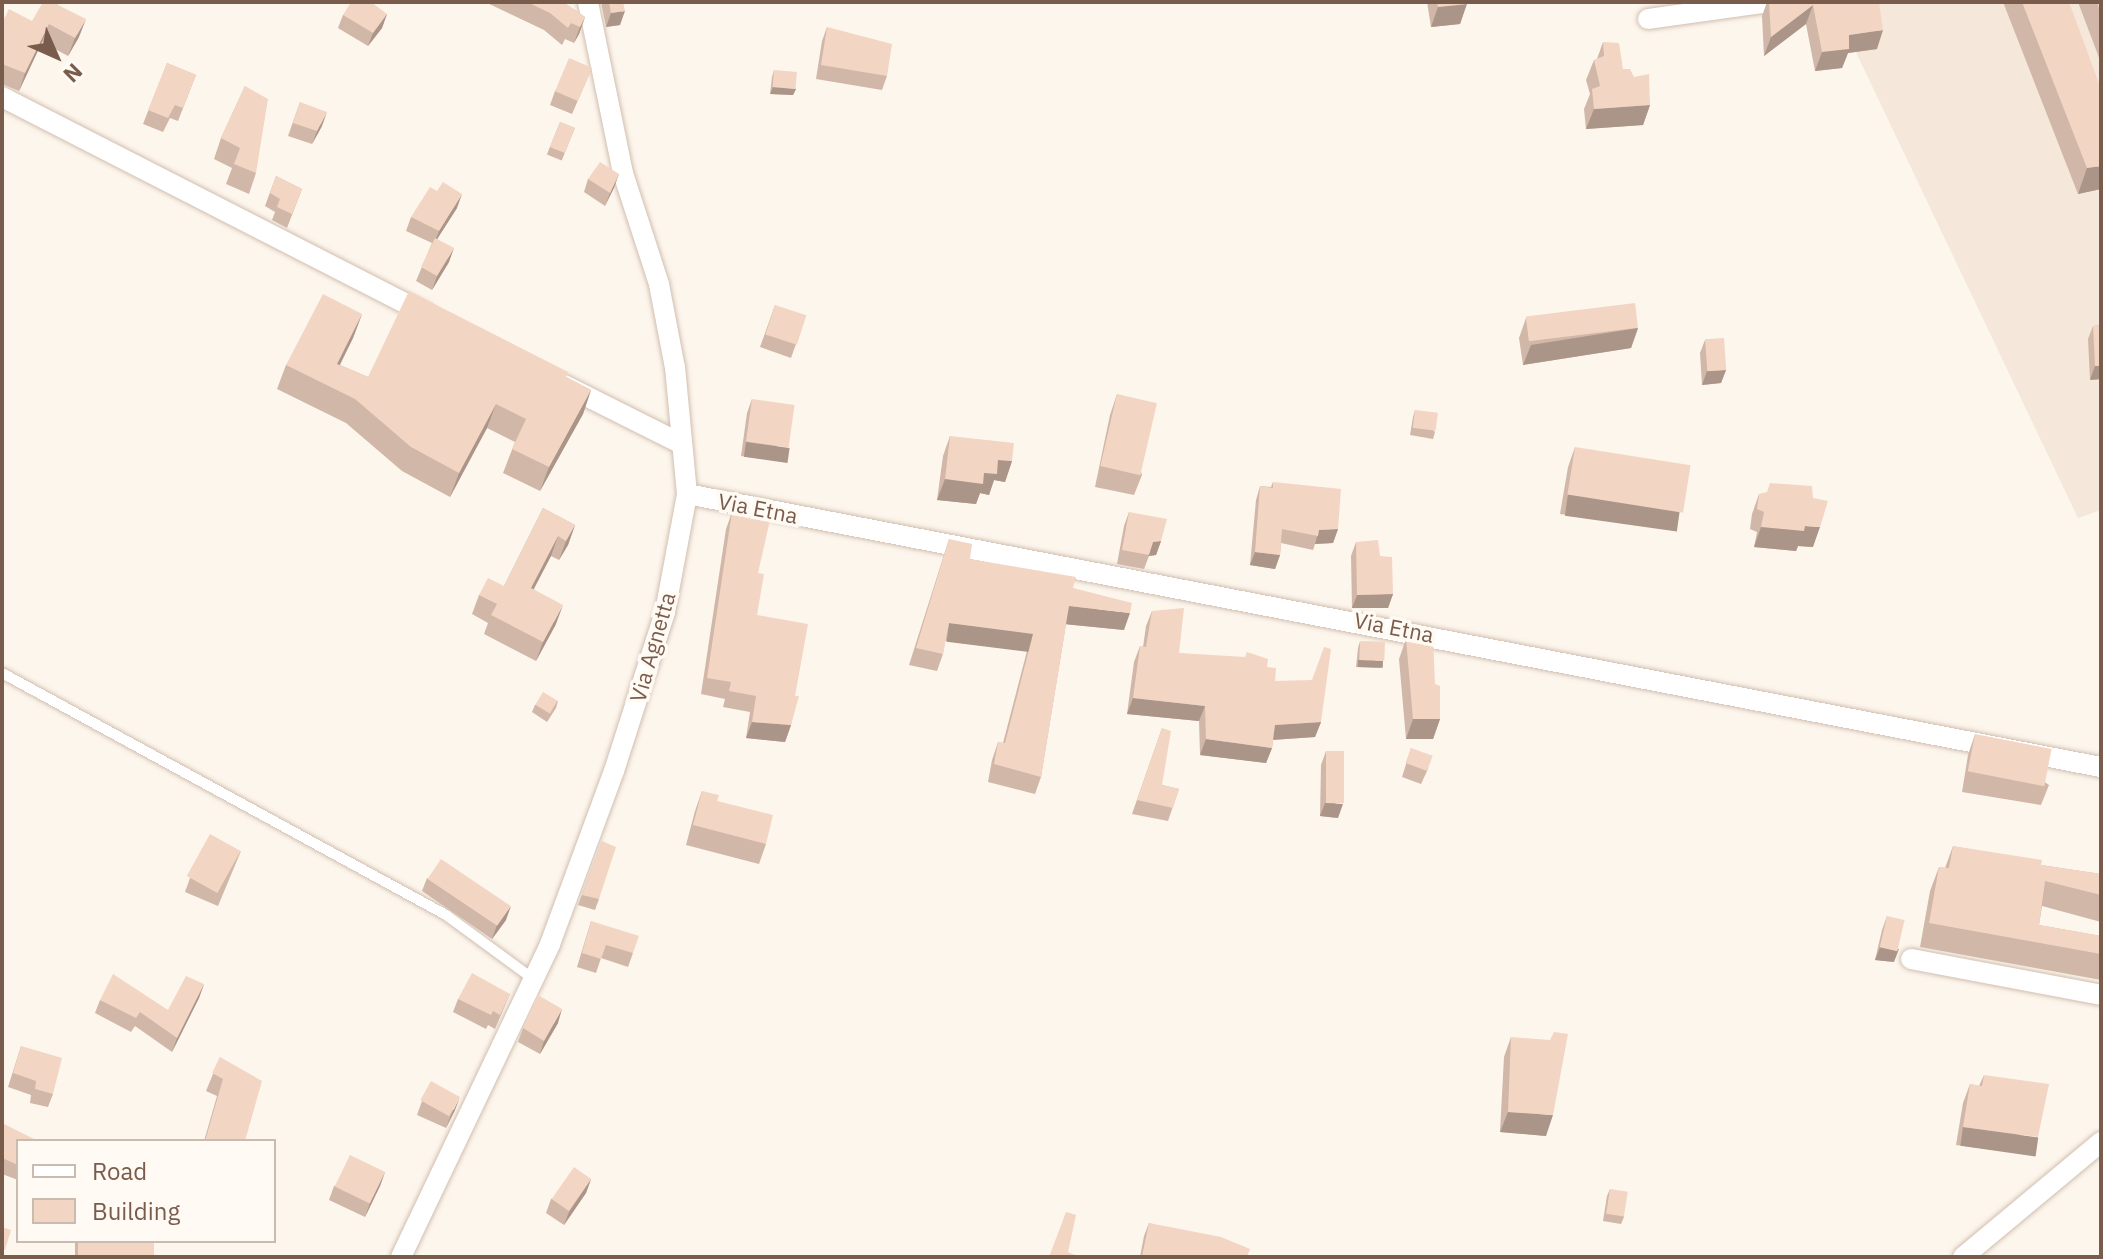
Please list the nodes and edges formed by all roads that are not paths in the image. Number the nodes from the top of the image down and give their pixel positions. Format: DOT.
graph roads {
  1 [pos="588,2"];
  2 [pos="1770,2"];
  3 [pos="1648,19"];
  4 [pos="2,97"];
  5 [pos="443,322"];
  6 [pos="540,372"];
  7 [pos="682,444"];
  8 [pos="687,494"];
  9 [pos="2,673"];
  10 [pos="2101,767"];
  11 [pos="1911,959"];
  12 [pos="532,978"];
  13 [pos="2101,995"];
  14 [pos="2101,1142"];
  15 [pos="401,1257"];
  16 [pos="1963,1257"];
  1 -- 7 [label="street, Via Agnetta"];
  2 -- 3 [label="street"];
  4 -- 5 [label="street"];
  6 -- 7 [label="street"];
  7 -- 8 [label="street, Via Agnetta"];
  8 -- 10 [label="street, Via Etna"];
  8 -- 12 [label="street, Via Agnetta"];
  9 -- 12 [label="lane"];
  11 -- 13 [label="street"];
  12 -- 15 [label="street, Via Agnetta"];
  14 -- 16 [label="street"];
}
